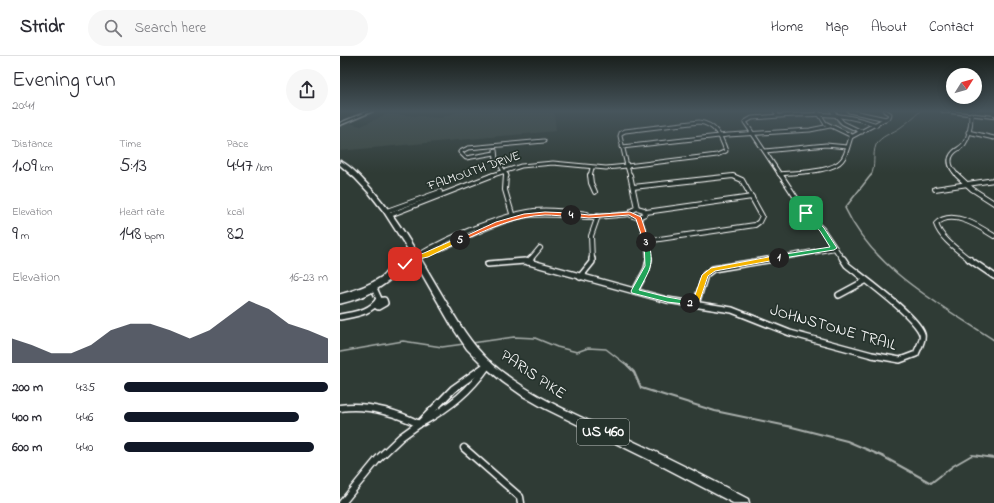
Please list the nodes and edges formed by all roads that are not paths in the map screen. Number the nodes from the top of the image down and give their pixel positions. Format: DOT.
graph roads {
  1 [pos="623,132"];
  2 [pos="717,132"];
  3 [pos="783,132"];
  4 [pos="843,132"];
  5 [pos="862,132"];
  6 [pos="968,132"];
  7 [pos="753,134"];
  8 [pos="719,136"];
  9 [pos="852,136"];
  10 [pos="994,138"];
  11 [pos="544,141"];
  12 [pos="496,145"];
  13 [pos="622,147"];
  14 [pos="847,147"];
  15 [pos="765,152"];
  16 [pos="494,153"];
  17 [pos="340,162"];
  18 [pos="627,166"];
  19 [pos="592,168"];
  20 [pos="503,170"];
  21 [pos="779,174"];
  22 [pos="994,180"];
  23 [pos="966,184"];
  24 [pos="633,187"];
  25 [pos="935,189"];
  26 [pos="595,192"];
  27 [pos="752,197"];
  28 [pos="994,203"];
  29 [pos="637,208"];
  30 [pos="646,212"];
  31 [pos="388,213"];
  32 [pos="630,214"];
  33 [pos="598,216"];
  34 [pos="513,217"];
  35 [pos="639,217"];
  36 [pos="994,236"];
  37 [pos="646,241"];
  38 [pos="540,248"];
  39 [pos="834,248"];
  40 [pos="416,257"];
  41 [pos="528,262"];
  42 [pos="488,264"];
  43 [pos="994,276"];
  44 [pos="580,277"];
  45 [pos="864,281"];
  46 [pos="373,287"];
  47 [pos="635,291"];
  48 [pos="839,295"];
  49 [pos="340,297"];
  50 [pos="340,301"];
  51 [pos="696,304"];
  52 [pos="340,317"];
  53 [pos="489,364"];
  54 [pos="340,408"];
  55 [pos="419,424"];
  56 [pos="464,448"];
  57 [pos="342,503"];
  58 [pos="521,503"];
  59 [pos="744,503"];
  1 -- 13 [label="street"];
  2 -- 8 [label="street"];
  3 -- 7 [label="street"];
  4 -- 9 [label="street"];
  5 -- 9 [label="street"];
  6 -- 10 [label="street"];
  6 -- 23 [label="street"];
  7 -- 8 [label="street"];
  7 -- 15 [label="street, JOHNSTONE TRAIL"];
  8 -- 13 [label="street"];
  8 -- 18 [label="street, FALMOUTH DRIVE"];
  9 -- 14 [label="street"];
  11 -- 12 [label="street"];
  12 -- 16 [label="street"];
  12 -- 16 [label="street"];
  13 -- 18 [label="street"];
  14 -- 15 [label="street"];
  14 -- 21 [label="street"];
  15 -- 21 [label="street, JOHNSTONE TRAIL"];
  16 -- 20 [label="street"];
  17 -- 31 [label="main road, PARIS PIKE / US 460"];
  18 -- 19 [label="street, FALMOUTH DRIVE"];
  18 -- 24 [label="street"];
  19 -- 20 [label="street, FALMOUTH DRIVE"];
  19 -- 26 [label="street"];
  20 -- 31 [label="street, FALMOUTH DRIVE"];
  20 -- 34 [label="street"];
  21 -- 39 [label="street, JOHNSTONE TRAIL"];
  22 -- 23 [label="street"];
  23 -- 25 [label="street"];
  23 -- 28 [label="street"];
  24 -- 27 [label="street"];
  24 -- 29 [label="street"];
  27 -- 30 [label="street"];
  27 -- 37 [label="street"];
  29 -- 30 [label="street"];
  29 -- 32 [label="street"];
  30 -- 35 [label="street"];
  31 -- 40 [label="main road, PARIS PIKE / US 460"];
  32 -- 33 [label="street"];
  32 -- 35 [label="street"];
  33 -- 34 [label="street"];
  33 -- 44 [label="street"];
  34 -- 40 [label="street"];
  35 -- 37 [label="street"];
  36 -- 43 [label="street"];
  37 -- 47 [label="street"];
  38 -- 41 [label="street"];
  39 -- 45 [label="street, JOHNSTONE TRAIL"];
  39 -- 51 [label="street"];
  40 -- 46 [label="street"];
  40 -- 53 [label="main road, PARIS PIKE / US 460"];
  41 -- 42 [label="street, JOHNSTONE TRAIL"];
  41 -- 44 [label="street, JOHNSTONE TRAIL"];
  44 -- 47 [label="street, JOHNSTONE TRAIL"];
  45 -- 48 [label="street"];
  45 -- 51 [label="street, JOHNSTONE TRAIL"];
  46 -- 49 [label="street"];
  46 -- 50 [label="street"];
  46 -- 52 [label="street"];
  47 -- 51 [label="street, JOHNSTONE TRAIL"];
  53 -- 55 [label="street"];
  53 -- 55 [label="street"];
  53 -- 59 [label="main road, PARIS PIKE / US 460"];
  54 -- 55 [label="street"];
  55 -- 57 [label="street"];
  56 -- 58 [label="street"];
}
